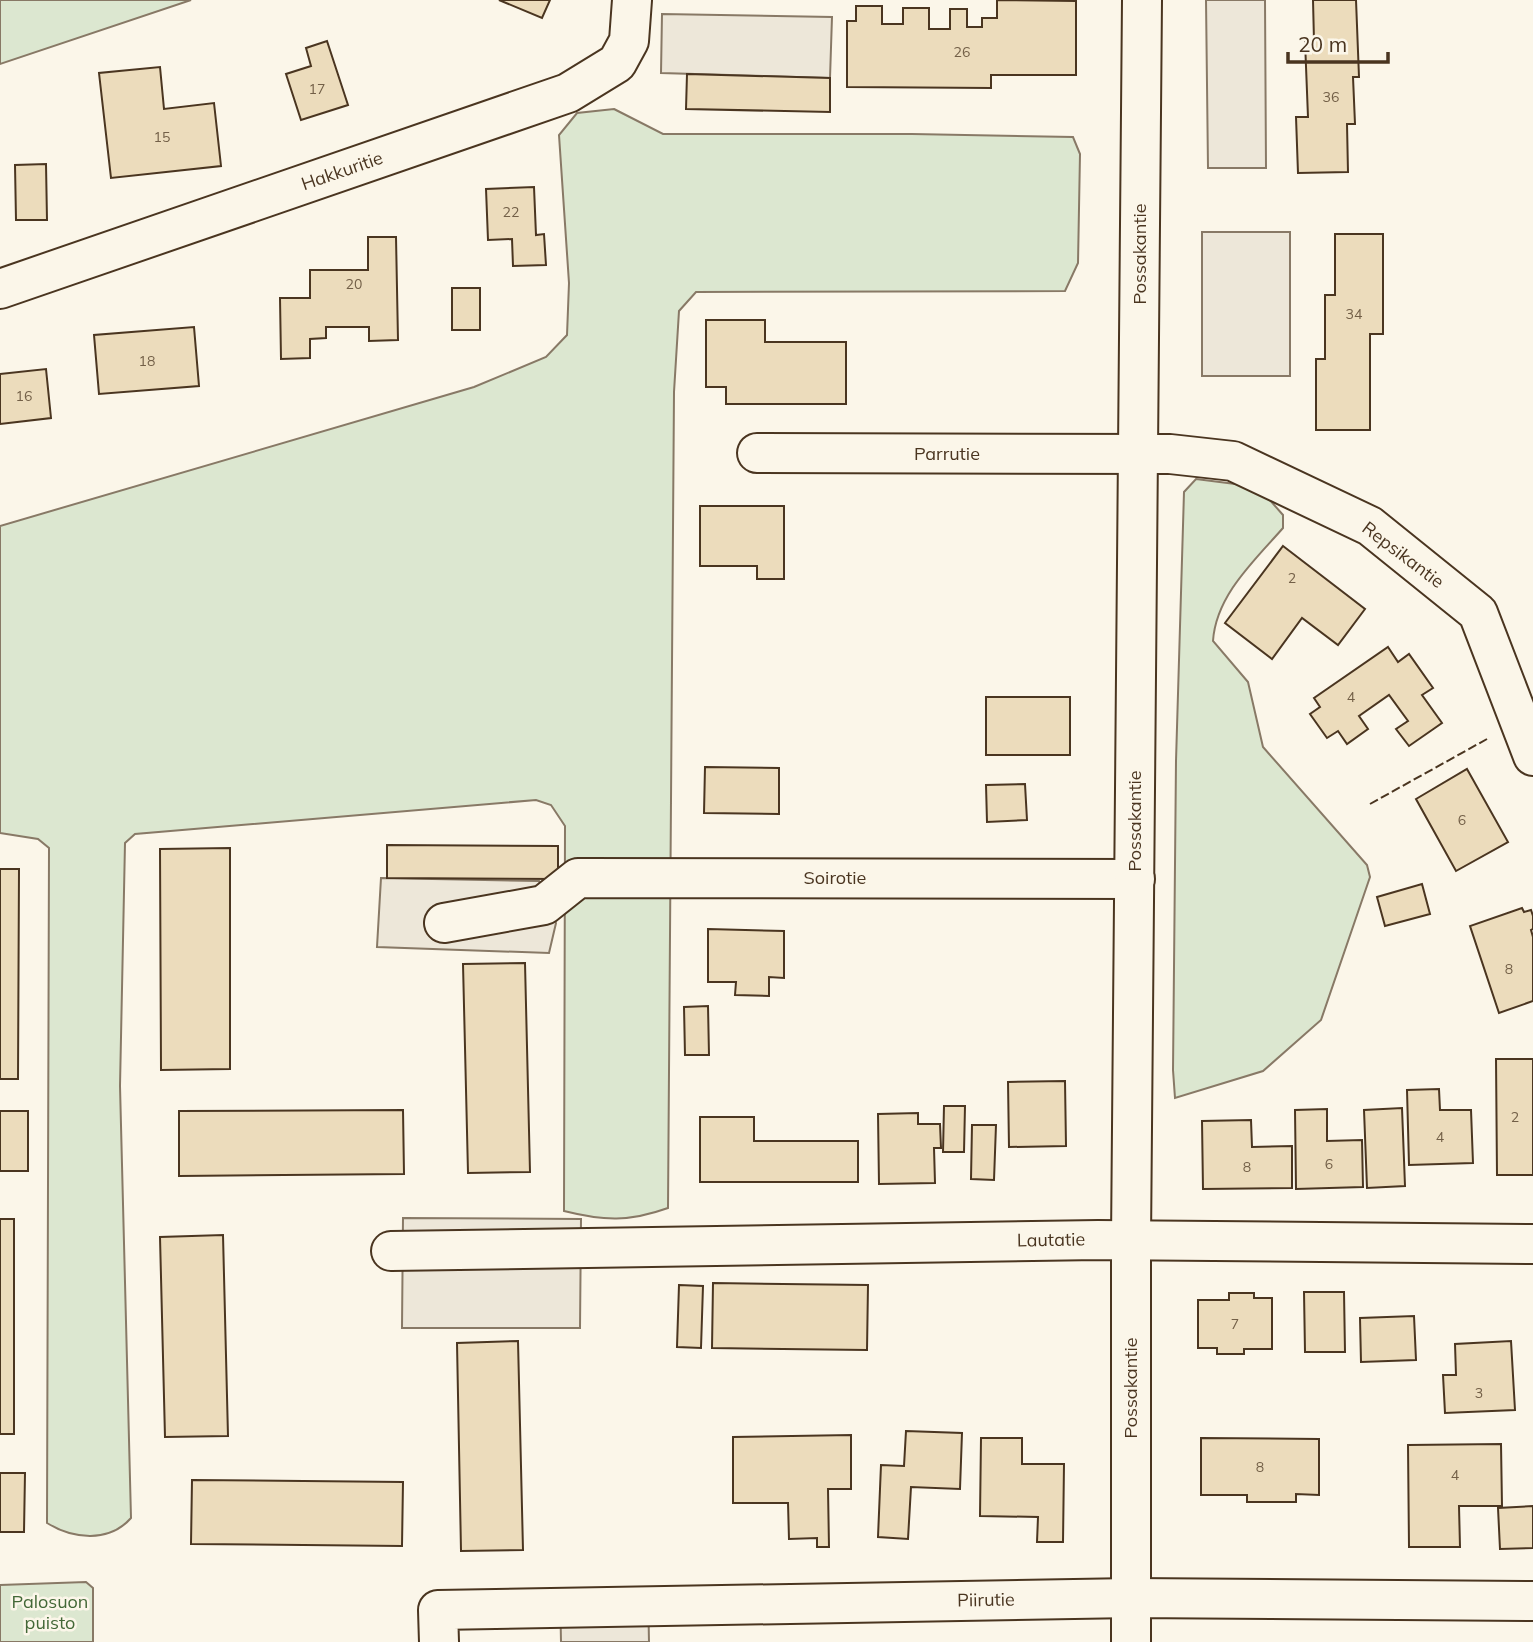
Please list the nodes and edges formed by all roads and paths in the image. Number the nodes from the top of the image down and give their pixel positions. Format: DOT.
graph roads {
  1 [pos="632,0"];
  2 [pos="1142,0"];
  3 [pos="0,289"];
  4 [pos="757,453"];
  5 [pos="1138,455"];
  6 [pos="1533,755"];
  7 [pos="1135,879"];
  8 [pos="444,923"];
  9 [pos="1131,1240"];
  10 [pos="1533,1244"];
  11 [pos="391,1251"];
  12 [pos="1132,1598"];
  13 [pos="1533,1601"];
  14 [pos="439,1626"];
  15 [pos="1131,1642"];
  1 -- 3 [label="street, Hakkuritie"];
  2 -- 5 [label="street, Possakantie"];
  4 -- 5 [label="street, Parrutie"];
  5 -- 6 [label="street, Repsikantie"];
  5 -- 7 [label="street, Possakantie"];
  7 -- 8 [label="street, Soirotie"];
  7 -- 9 [label="street, Possakantie"];
  9 -- 10 [label="street, Lautatie"];
  9 -- 11 [label="street, Lautatie"];
  9 -- 12 [label="street, Possakantie"];
  12 -- 13 [label="street, Piirutie"];
  12 -- 14 [label="street, Piirutie"];
  12 -- 15 [label="street, Possakantie"];
}
